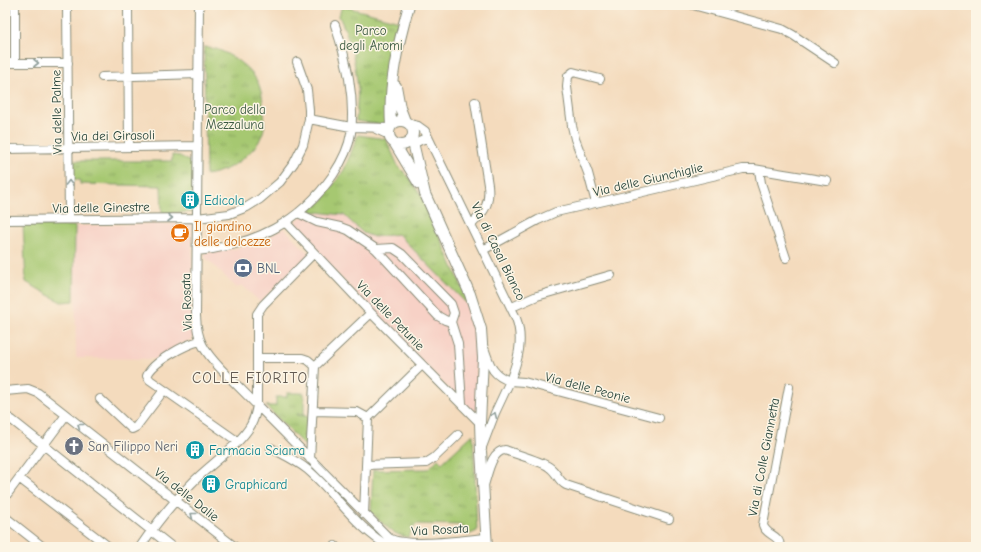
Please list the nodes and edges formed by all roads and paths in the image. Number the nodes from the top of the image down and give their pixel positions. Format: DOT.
graph roads {
  1 [pos="5,5"];
  2 [pos="15,5"];
  3 [pos="67,5"];
  4 [pos="128,5"];
  5 [pos="199,5"];
  6 [pos="408,5"];
  7 [pos="692,5"];
  8 [pos="335,26"];
  9 [pos="297,62"];
  10 [pos="5,63"];
  11 [pos="15,63"];
  12 [pos="68,63"];
  13 [pos="835,63"];
  14 [pos="198,74"];
  15 [pos="394,74"];
  16 [pos="128,76"];
  17 [pos="102,77"];
  18 [pos="600,79"];
  19 [pos="475,102"];
  20 [pos="309,119"];
  21 [pos="406,121"];
  22 [pos="351,127"];
  23 [pos="390,129"];
  24 [pos="427,134"];
  25 [pos="412,141"];
  26 [pos="395,144"];
  27 [pos="129,146"];
  28 [pos="198,146"];
  29 [pos="69,147"];
  30 [pos="5,149"];
  31 [pos="759,170"];
  32 [pos="827,181"];
  33 [pos="425,194"];
  34 [pos="596,203"];
  35 [pos="298,213"];
  36 [pos="197,218"];
  37 [pos="69,219"];
  38 [pos="5,220"];
  39 [pos="285,222"];
  40 [pos="472,224"];
  41 [pos="376,249"];
  42 [pos="483,250"];
  43 [pos="197,251"];
  44 [pos="314,253"];
  45 [pos="786,258"];
  46 [pos="610,275"];
  47 [pos="512,307"];
  48 [pos="371,313"];
  49 [pos="451,322"];
  50 [pos="200,341"];
  51 [pos="483,344"];
  52 [pos="257,358"];
  53 [pos="422,365"];
  54 [pos="315,366"];
  55 [pos="510,381"];
  56 [pos="788,387"];
  57 [pos="164,390"];
  58 [pos="5,391"];
  59 [pos="100,398"];
  60 [pos="482,401"];
  61 [pos="462,403"];
  62 [pos="257,405"];
  63 [pos="313,411"];
  64 [pos="66,415"];
  65 [pos="5,418"];
  66 [pos="368,418"];
  67 [pos="659,418"];
  68 [pos="480,423"];
  69 [pos="458,435"];
  70 [pos="237,441"];
  71 [pos="43,445"];
  72 [pos="271,448"];
  73 [pos="481,451"];
  74 [pos="310,459"];
  75 [pos="366,465"];
  76 [pos="19,478"];
  77 [pos="482,489"];
  78 [pos="5,497"];
  79 [pos="175,501"];
  80 [pos="364,514"];
  81 [pos="5,517"];
  82 [pos="669,519"];
  83 [pos="151,531"];
  84 [pos="486,543"];
  85 [pos="393,545"];
  86 [pos="43,547"];
  87 [pos="109,547"];
  88 [pos="140,547"];
  89 [pos="172,547"];
  90 [pos="235,547"];
  91 [pos="780,547"];
  1 -- 2 [label="street"];
  2 -- 11 [label="street"];
  3 -- 12 [label="street, Via delle Palme"];
  4 -- 16 [label="street"];
  5 -- 14 [label="street, Via Rosata"];
  6 -- 15 [label="main road"];
  7 -- 13 [label="street"];
  8 -- 22 [label="street"];
  9 -- 20 [label="street, Via delle Ginestre"];
  10 -- 11 [label="street"];
  11 -- 12 [label="street, one-way"];
  12 -- 29 [label="street, Via delle Palme"];
  14 -- 16 [label="street"];
  14 -- 28 [label="street, Via Rosata"];
  15 -- 21 [label="main road"];
  15 -- 23 [label="main road"];
  16 -- 17 [label="street"];
  16 -- 27 [label="street"];
  18 -- 34 [label="street"];
  19 -- 40 [label="street"];
  20 -- 22 [label="street"];
  20 -- 36 [label="street, Via delle Ginestre"];
  21 -- 23 [label="main road"];
  21 -- 24 [label="street"];
  21 -- 25 [label="main road"];
  22 -- 23 [label="street"];
  22 -- 35 [label="street"];
  23 -- 26 [label="main road"];
  24 -- 25 [label="street"];
  24 -- 40 [label="street, Via di Casal Bianco"];
  25 -- 26 [label="main road"];
  25 -- 33 [label="main road, Via di Casal Bianco"];
  26 -- 33 [label="main road"];
  27 -- 28 [label="street, Via dei Girasoli"];
  27 -- 29 [label="street, Via dei Girasoli"];
  28 -- 36 [label="street, Via Rosata"];
  29 -- 30 [label="street, Via dei Girasoli"];
  37 -- 29 [label="street, Via delle Palme, one-way"];
  31 -- 32 [label="street, Via delle Giunchiglie"];
  31 -- 34 [label="street, Via delle Giunchiglie"];
  31 -- 45 [label="street"];
  33 -- 51 [label="main road, Via di Casal Bianco"];
  34 -- 42 [label="street, Via delle Giunchiglie"];
  35 -- 39 [label="street"];
  35 -- 41 [label="street"];
  37 -- 36 [label="street, Via delle Ginestre, one-way"];
  36 -- 43 [label="street, Via Rosata"];
  37 -- 38 [label="street, Via delle Ginestre"];
  39 -- 43 [label="street"];
  39 -- 44 [label="street, Via delle Petunie"];
  40 -- 42 [label="street, Via di Casal Bianco"];
  41 -- 49 [label="street"];
  41 -- 49 [label="street"];
  42 -- 47 [label="street, Via di Casal Bianco"];
  43 -- 50 [label="street, Via Rosata"];
  44 -- 48 [label="street, Via delle Petunie"];
  44 -- 52 [label="street"];
  46 -- 47 [label="street"];
  47 -- 55 [label="street, Via di Casal Bianco"];
  48 -- 53 [label="street, Via delle Petunie"];
  48 -- 54 [label="street"];
  49 -- 61 [label="street"];
  50 -- 57 [label="street"];
  50 -- 62 [label="street, Via Rosata"];
  51 -- 55 [label="street, Via di Casal Bianco"];
  51 -- 60 [label="main road, Via di Casal Bianco"];
  52 -- 54 [label="street"];
  52 -- 62 [label="street"];
  53 -- 61 [label="street, Via delle Petunie"];
  53 -- 66 [label="street"];
  54 -- 63 [label="street"];
  55 -- 67 [label="street, Via delle Peonie"];
  73 -- 55 [label="street, Via di Casal Bianco, one-way"];
  56 -- 91 [label="street, Via di Colle Giannetta"];
  57 -- 59 [label="street"];
  57 -- 70 [label="street"];
  58 -- 64 [label="street, Via delle Dalie"];
  60 -- 61 [label="street"];
  60 -- 68 [label="main road, Via di Casal Bianco"];
  61 -- 68 [label="street, Via delle Petunie"];
  62 -- 70 [label="street"];
  62 -- 74 [label="street, Via Rosata"];
  63 -- 66 [label="street"];
  63 -- 74 [label="street"];
  64 -- 71 [label="street"];
  79 -- 64 [label="street, Via delle Dalie, one-way"];
  65 -- 71 [label="street"];
  66 -- 75 [label="street"];
  68 -- 73 [label="main road, Via di Casal Bianco"];
  69 -- 75 [label="street"];
  70 -- 79 [label="street"];
  71 -- 76 [label="street"];
  71 -- 83 [label="street"];
  72 -- 85 [label="street"];
  73 -- 77 [label="main road, Via di Casal Bianco"];
  74 -- 80 [label="street, Via Rosata"];
  75 -- 80 [label="street"];
  76 -- 78 [label="street"];
  76 -- 87 [label="street"];
  77 -- 82 [label="street"];
  77 -- 84 [label="main road, Via di Casal Bianco"];
  79 -- 83 [label="street"];
  90 -- 79 [label="street, Via delle Dalie, one-way"];
  80 -- 85 [label="street, Via Rosata"];
  81 -- 86 [label="street"];
  83 -- 88 [label="street"];
  83 -- 89 [label="street"];
  84 -- 85 [label="street, Via Rosata"];
}
